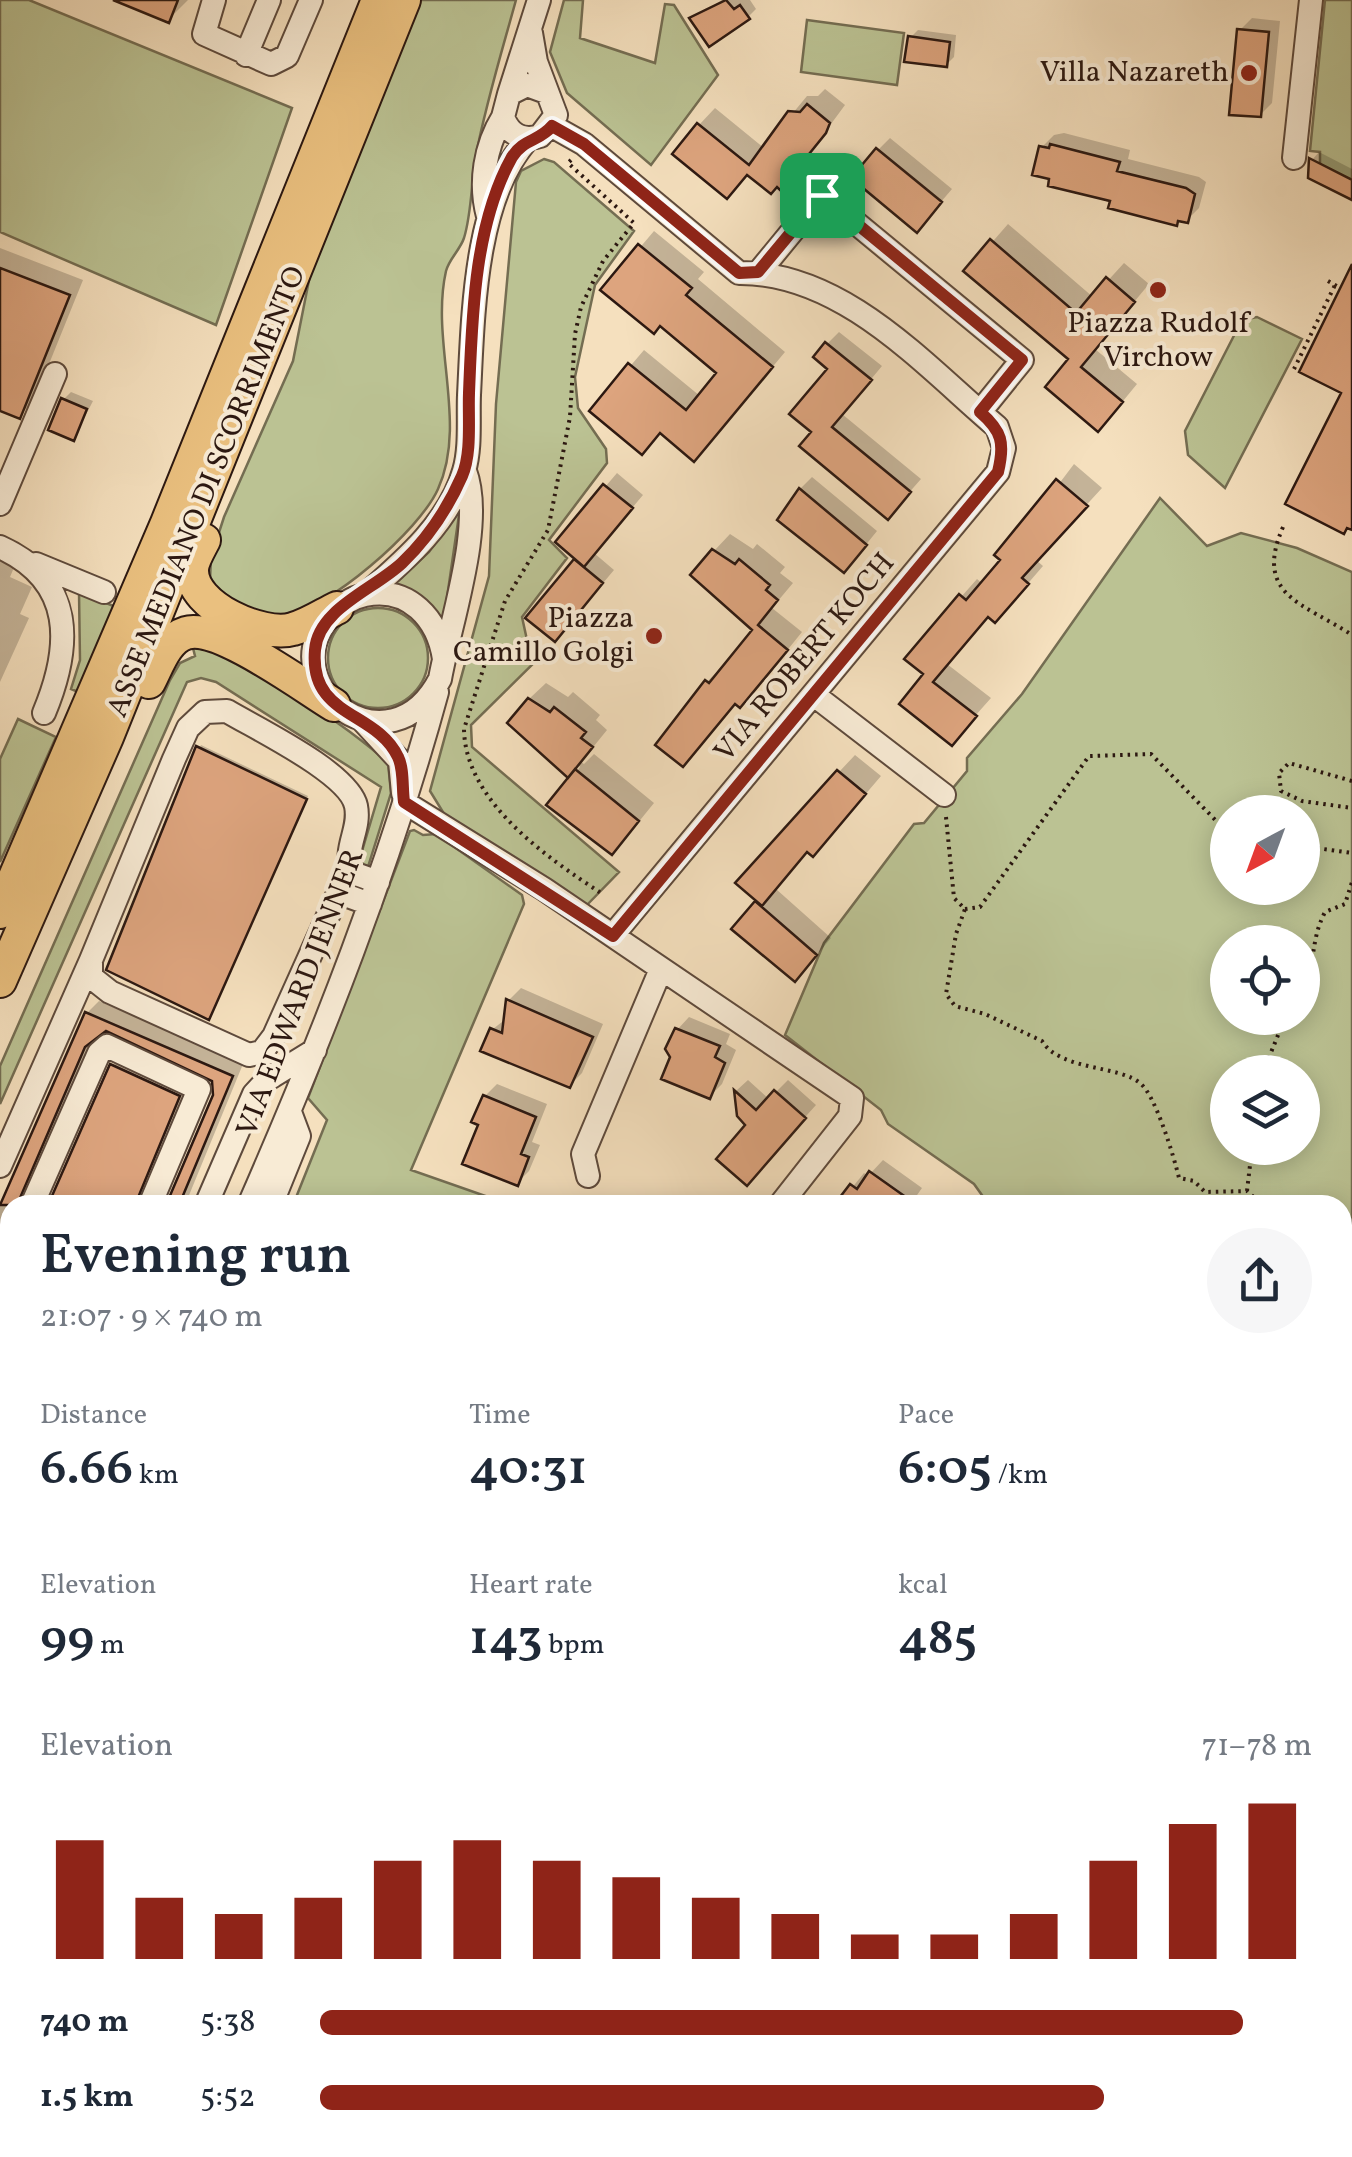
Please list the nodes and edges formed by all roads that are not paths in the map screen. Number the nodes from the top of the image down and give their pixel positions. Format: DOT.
graph roads {
  1 [pos="214,0"];
  2 [pos="269,0"];
  3 [pos="311,0"];
  4 [pos="539,0"];
  5 [pos="1311,0"];
  6 [pos="380,8"];
  7 [pos="532,33"];
  8 [pos="246,55"];
  9 [pos="546,92"];
  10 [pos="509,94"];
  11 [pos="503,117"];
  12 [pos="552,126"];
  13 [pos="528,139"];
  14 [pos="1294,158"];
  15 [pos="488,216"];
  16 [pos="758,272"];
  17 [pos="55,374"];
  18 [pos="980,412"];
  19 [pos="218,464"];
  20 [pos="464,471"];
  21 [pos="0,504"];
  22 [pos="0,547"];
  23 [pos="28,561"];
  24 [pos="104,592"];
  25 [pos="351,602"];
  26 [pos="442,669"];
  27 [pos="814,695"];
  28 [pos="334,705"];
  29 [pos="44,714"];
  30 [pos="363,721"];
  31 [pos="107,737"];
  32 [pos="944,795"];
  33 [pos="404,802"];
  34 [pos="374,893"];
  35 [pos="0,912"];
  36 [pos="613,936"];
  37 [pos="91,960"];
  38 [pos="661,969"];
  39 [pos="0,981"];
  40 [pos="315,1050"];
  41 [pos="249,1055"];
  42 [pos="290,1112"];
  43 [pos="0,1166"];
  44 [pos="588,1176"];
  45 [pos="36,1195"];
  46 [pos="154,1195"];
  47 [pos="198,1195"];
  48 [pos="210,1195"];
  49 [pos="253,1195"];
  50 [pos="275,1195"];
  51 [pos="788,1195"];
  1 -- 8 [label="street"];
  2 -- 8 [label="street"];
  3 -- 8 [label="street"];
  4 -- 7 [label="street"];
  5 -- 14 [label="street"];
  6 -- 19 [label="highway, ASSE MEDIANO DI SCORRIMENTO"];
  6 -- 35 [label="highway, ASSE MEDIANO DI SCORRIMENTO"];
  7 -- 9 [label="street"];
  7 -- 10 [label="street"];
  9 -- 10 [label="street"];
  9 -- 12 [label="street"];
  10 -- 11 [label="street"];
  11 -- 13 [label="street"];
  11 -- 15 [label="street, VIA EDWARD JENNER"];
  12 -- 13 [label="street"];
  12 -- 16 [label="street, VIA ROBERT KOCH"];
  13 -- 15 [label="street, VIA EDWARD JENNER"];
  15 -- 20 [label="street, VIA EDWARD JENNER"];
  16 -- 18 [label="street, VIA ROBERT KOCH"];
  16 -- 18 [label="street"];
  17 -- 21 [label="street"];
  18 -- 27 [label="street, VIA ROBERT KOCH"];
  19 -- 25 [label="highway"];
  19 -- 31 [label="highway, ASSE MEDIANO DI SCORRIMENTO"];
  20 -- 25 [label="street, VIA EDWARD JENNER"];
  20 -- 26 [label="street, VIA EDWARD JENNER"];
  22 -- 23 [label="street"];
  23 -- 24 [label="street"];
  23 -- 29 [label="street"];
  25 -- 26 [label="street"];
  25 -- 28 [label="street, VIA EDWARD JENNER"];
  26 -- 30 [label="street"];
  26 -- 33 [label="street, VIA EDWARD JENNER"];
  27 -- 32 [label="street"];
  27 -- 36 [label="street, VIA ROBERT KOCH"];
  28 -- 30 [label="street, VIA EDWARD JENNER"];
  28 -- 31 [label="highway"];
  30 -- 33 [label="street, VIA EDWARD JENNER"];
  31 -- 39 [label="highway, ASSE MEDIANO DI SCORRIMENTO"];
  33 -- 34 [label="street, VIA EDWARD JENNER"];
  33 -- 36 [label="street"];
  34 -- 37 [label="street"];
  34 -- 40 [label="street, VIA EDWARD JENNER"];
  34 -- 41 [label="street"];
  36 -- 38 [label="street"];
  37 -- 41 [label="street"];
  37 -- 43 [label="street"];
  38 -- 44 [label="street"];
  38 -- 51 [label="street"];
  40 -- 42 [label="street, VIA EDWARD JENNER"];
  40 -- 48 [label="street"];
  41 -- 47 [label="street"];
  42 -- 49 [label="street, VIA EDWARD JENNER"];
  42 -- 50 [label="street"];
  45 -- 46 [label="street"];
}
